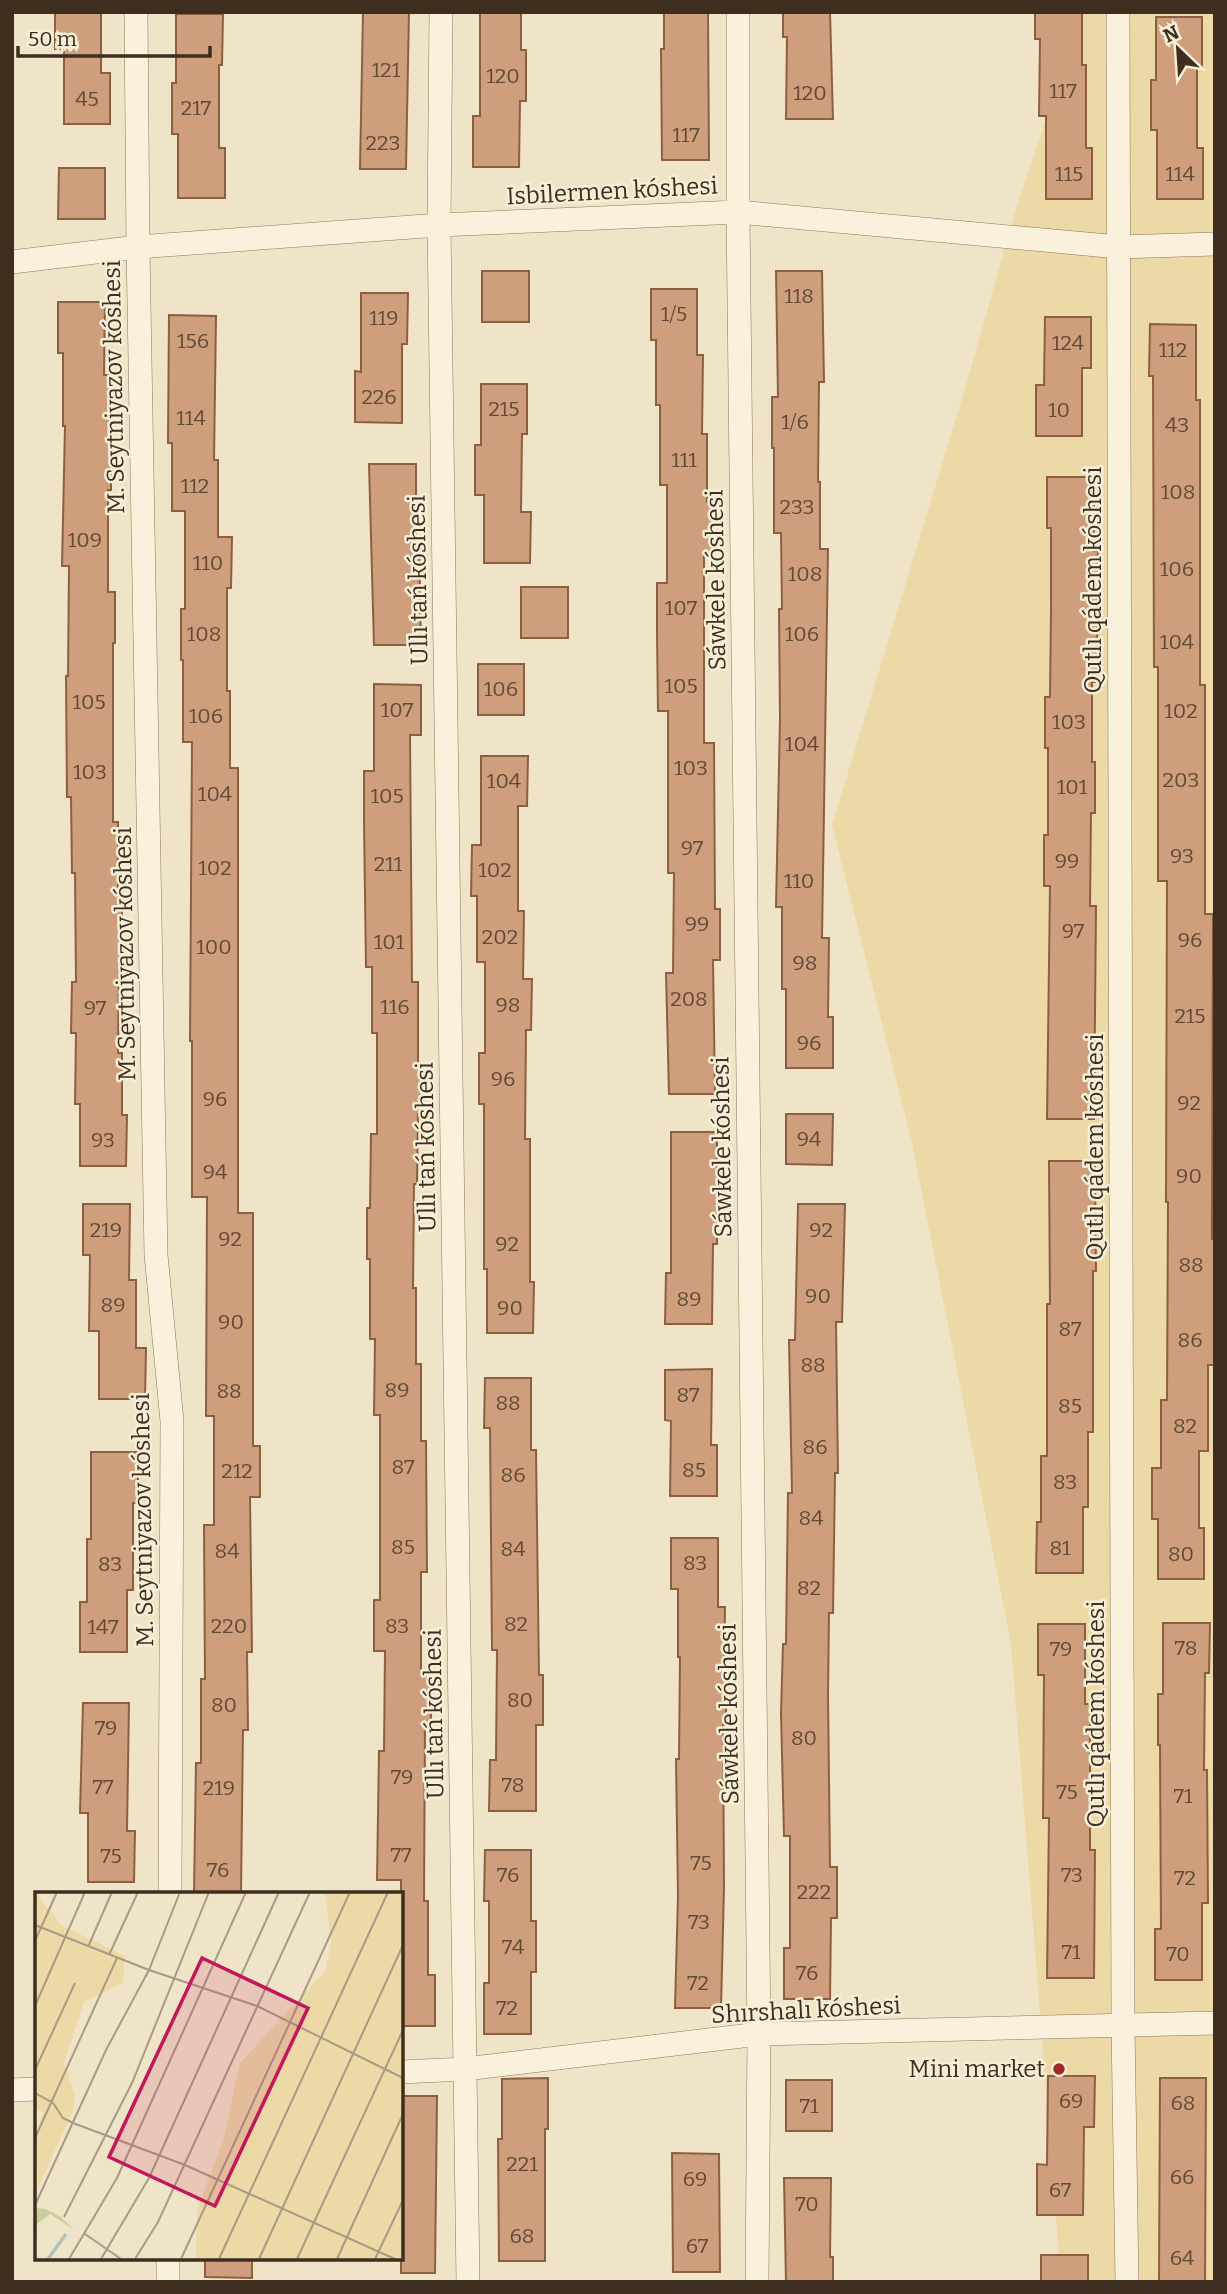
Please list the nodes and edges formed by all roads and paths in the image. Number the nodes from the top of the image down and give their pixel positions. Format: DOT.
graph roads {
  1 [pos="136,12"];
  2 [pos="442,12"];
  3 [pos="738,12"];
  4 [pos="1118,12"];
  5 [pos="737,212"];
  6 [pos="439,225"];
  7 [pos="1215,244"];
  8 [pos="138,247"];
  9 [pos="1119,247"];
  10 [pos="12,262"];
  11 [pos="170,1892"];
  12 [pos="1215,2024"];
  13 [pos="1123,2026"];
  14 [pos="759,2034"];
  15 [pos="465,2069"];
  16 [pos="402,2072"];
  17 [pos="35,2089"];
  18 [pos="12,2090"];
  19 [pos="168,2259"];
  20 [pos="167,2282"];
  21 [pos="468,2282"];
  22 [pos="757,2282"];
  23 [pos="1127,2282"];
  1 -- 8 [label="street, M. Seytniyazov kóshesi"];
  2 -- 6 [label="street, Ullı tań kóshesi"];
  3 -- 5 [label="street, Sáwkele kóshesi"];
  4 -- 9 [label="street, Qutlı qádem kóshesi"];
  5 -- 6 [label="street, Isbilermen kóshesi"];
  5 -- 9 [label="street, Isbilermen kóshesi"];
  5 -- 14 [label="street, Sáwkele kóshesi"];
  6 -- 8 [label="street, Isbilermen kóshesi"];
  6 -- 15 [label="street, Ullı tań kóshesi"];
  7 -- 9 [label="street, Isbilermen kóshesi"];
  8 -- 10 [label="street, Isbilermen kóshesi"];
  8 -- 11 [label="street, M. Seytniyazov kóshesi"];
  9 -- 13 [label="street, Qutlı qádem kóshesi"];
  12 -- 13 [label="street, Shırshalı kóshesi"];
  13 -- 14 [label="street, Shırshalı kóshesi"];
  13 -- 23 [label="street, Qutlı qádem kóshesi"];
  14 -- 15 [label="street, Shırshalı kóshesi"];
  14 -- 22 [label="street, Sáwkele kóshesi"];
  15 -- 16 [label="street, Shırshalı kóshesi"];
  15 -- 21 [label="street, Ullı tań kóshesi"];
  17 -- 18 [label="street"];
  19 -- 20 [label="street"];
}
